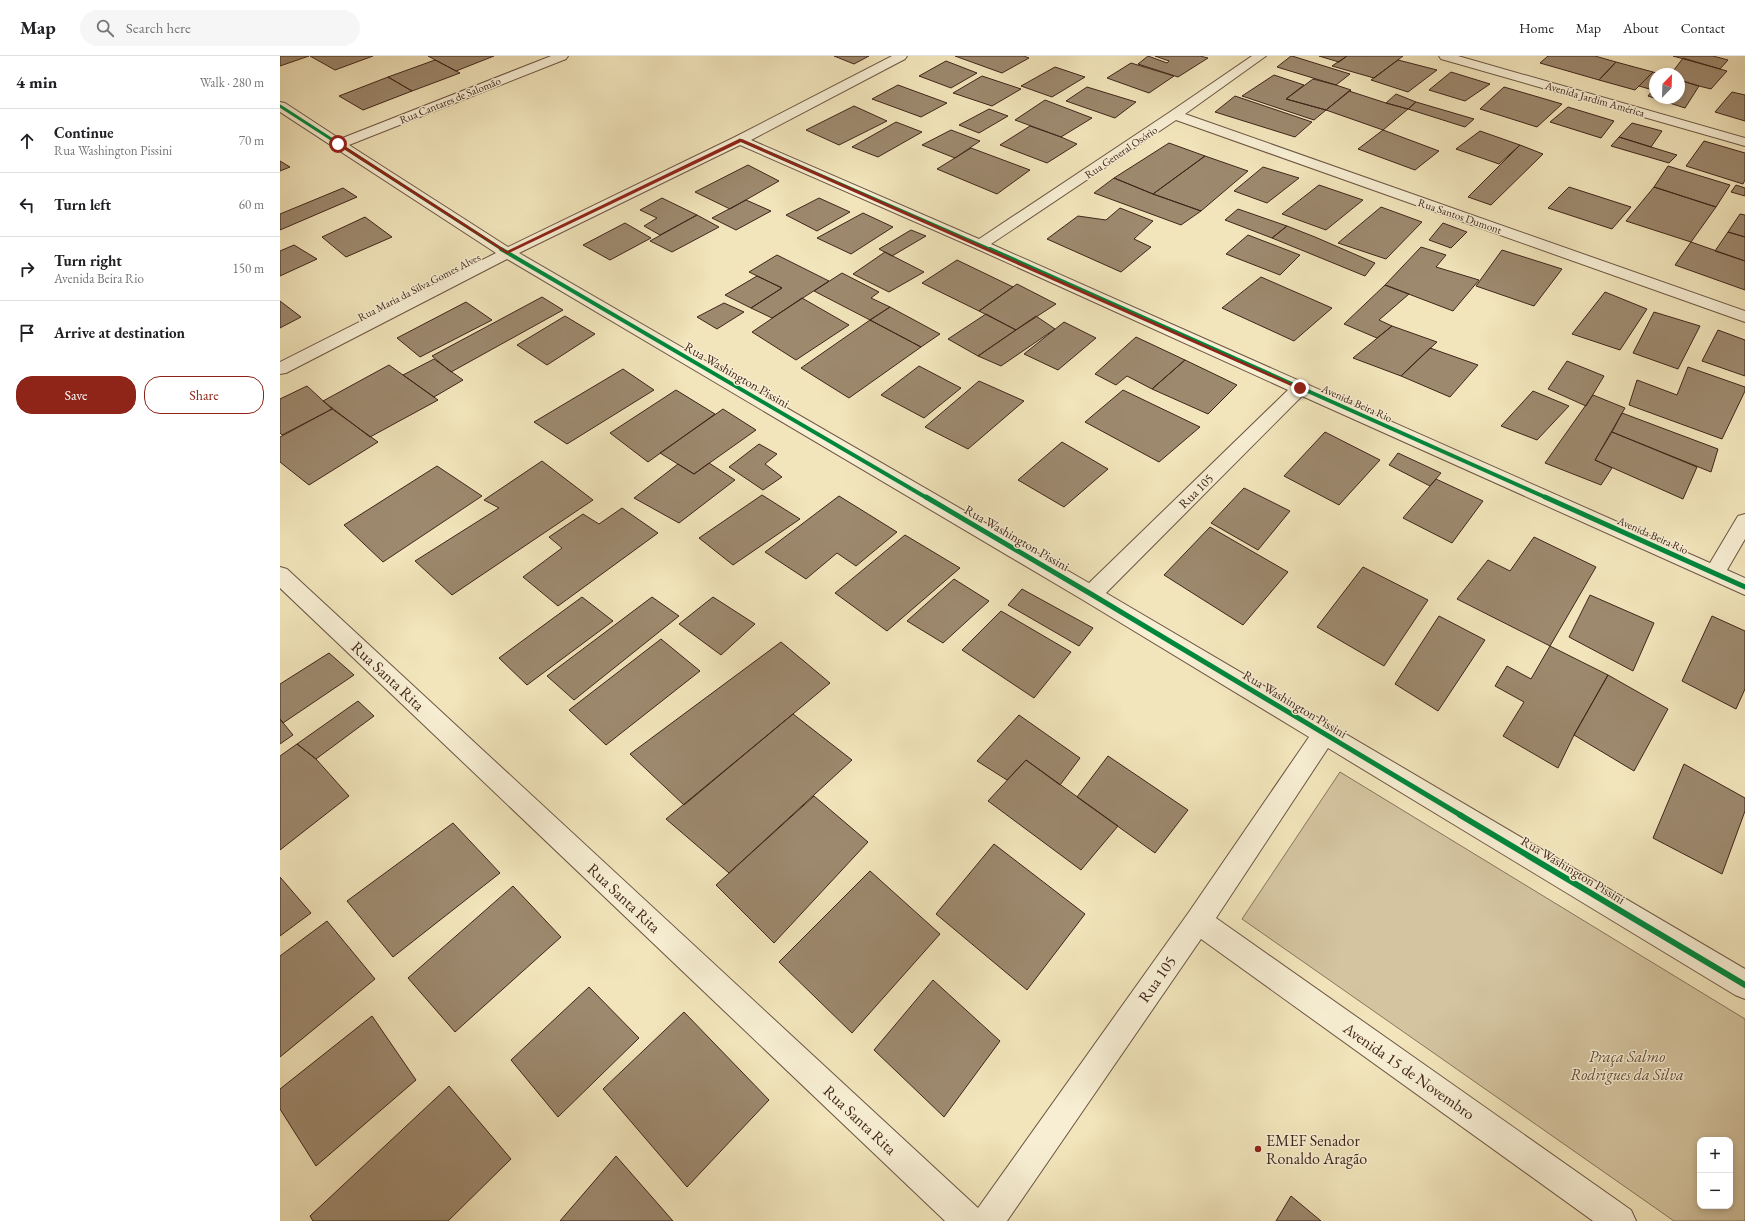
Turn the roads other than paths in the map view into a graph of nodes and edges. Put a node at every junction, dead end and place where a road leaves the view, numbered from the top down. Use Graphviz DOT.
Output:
graph roads {
  1 [pos="562,56"];
  2 [pos="901,56"];
  3 [pos="1260,56"];
  4 [pos="1445,56"];
  5 [pos="280,106"];
  6 [pos="1175,115"];
  7 [pos="740,140"];
  8 [pos="1745,142"];
  9 [pos="338,144"];
  10 [pos="980,245"];
  11 [pos="507,253"];
  12 [pos="1745,316"];
  13 [pos="280,369"];
  14 [pos="1300,388"];
  15 [pos="1745,520"];
  16 [pos="280,574"];
  17 [pos="1715,574"];
  18 [pos="1745,587"];
  19 [pos="1091,594"];
  20 [pos="1324,735"];
  21 [pos="1198,920"];
  22 [pos="1745,985"];
  23 [pos="968,1221"];
  24 [pos="988,1221"];
  25 [pos="1620,1221"];
  1 -- 9 [label="street, Rua Cantares de Salomão"];
  2 -- 7 [label="street, Rua Maria da Silva Gomes Alves"];
  3 -- 6 [label="street, Rua General Osório"];
  4 -- 8 [label="street, Avenida Jardim América"];
  5 -- 9 [label="street, Rua Washington Pissini"];
  6 -- 10 [label="street, Rua General Osório"];
  6 -- 12 [label="street, Rua Santos Dumont"];
  7 -- 10 [label="street, Avenida Beira Rio"];
  7 -- 11 [label="street, Rua Maria da Silva Gomes Alves"];
  9 -- 11 [label="street, Rua Washington Pissini"];
  10 -- 14 [label="street, Avenida Beira Rio"];
  11 -- 13 [label="street, Rua Maria da Silva Gomes Alves"];
  11 -- 19 [label="street, Rua Washington Pissini"];
  14 -- 17 [label="street, Avenida Beira Rio"];
  14 -- 19 [label="street, Rua 105"];
  15 -- 17 [label="street"];
  16 -- 23 [label="street, Rua Santa Rita"];
  17 -- 18 [label="street, Avenida Beira Rio"];
  19 -- 20 [label="street, Rua Washington Pissini"];
  20 -- 21 [label="street, Rua 105"];
  20 -- 22 [label="street, Rua Washington Pissini"];
  21 -- 24 [label="street, Rua 105"];
  21 -- 25 [label="street, Avenida 15 de Novembro"];
}
